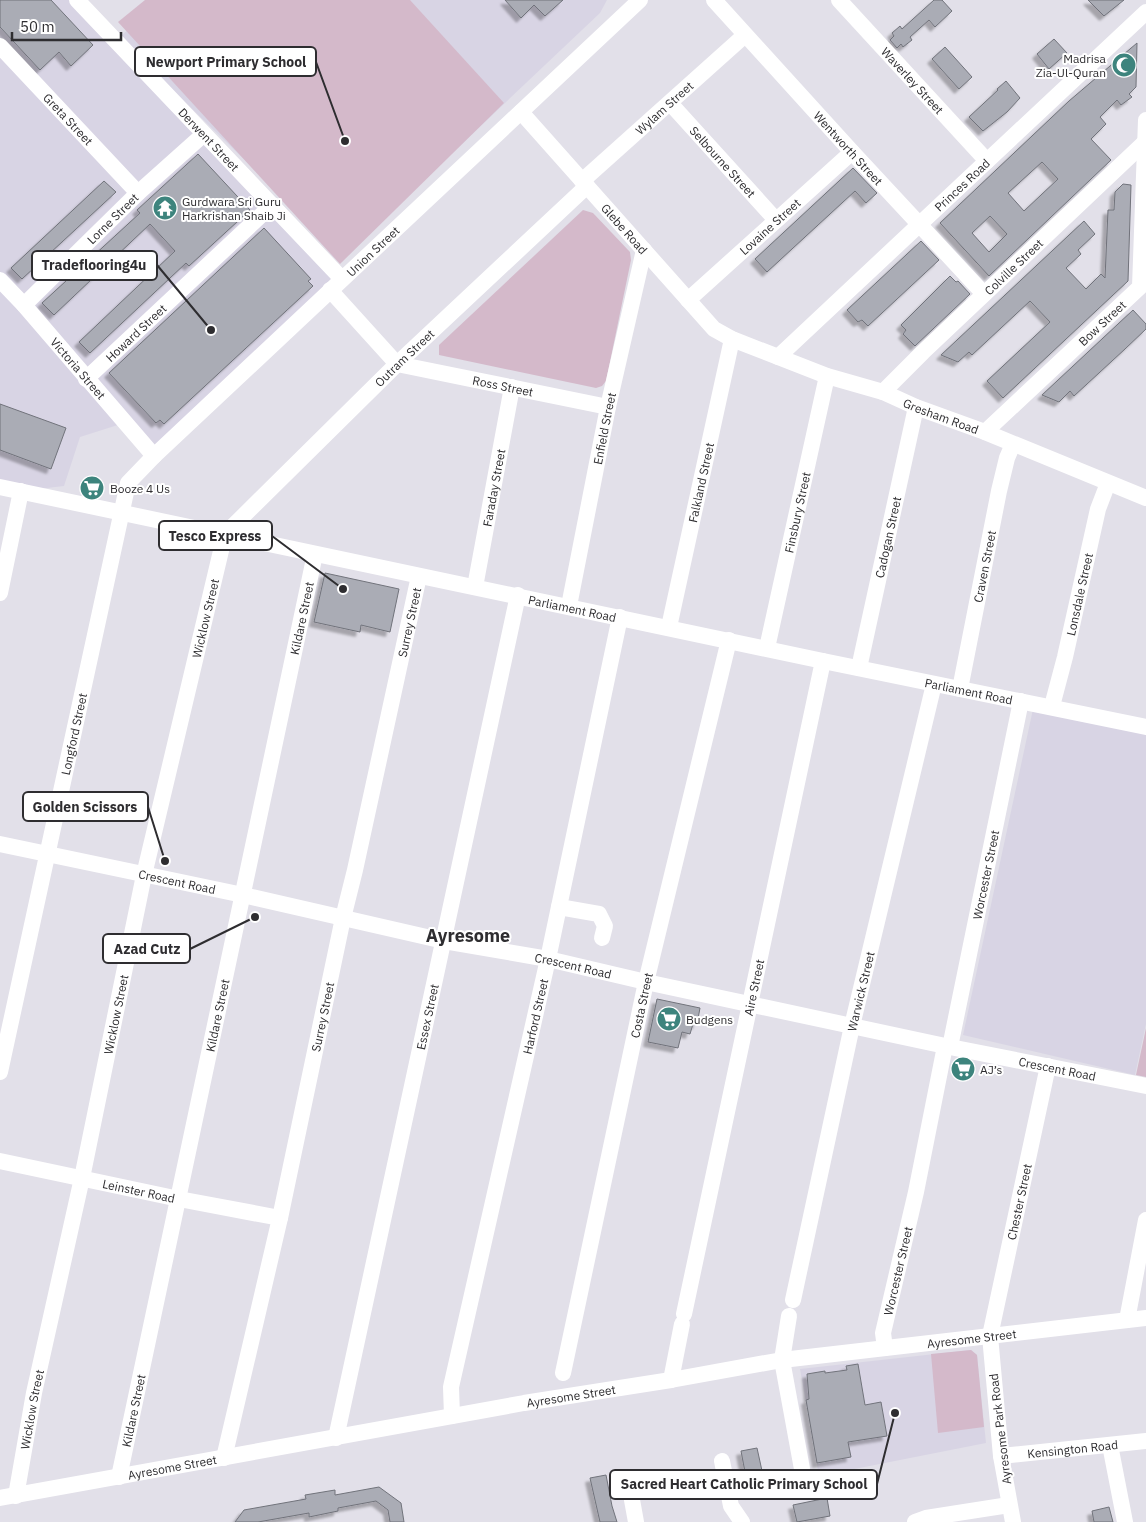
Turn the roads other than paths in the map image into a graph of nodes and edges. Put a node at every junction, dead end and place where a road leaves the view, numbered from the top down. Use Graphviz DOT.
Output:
graph roads {
  1 [pos="78,0"];
  2 [pos="640,0"];
  3 [pos="714,0"];
  4 [pos="840,0"];
  5 [pos="1146,12"];
  6 [pos="745,35"];
  7 [pos="0,46"];
  8 [pos="670,103"];
  9 [pos="521,112"];
  10 [pos="1146,120"];
  11 [pos="204,134"];
  12 [pos="1145,142"];
  13 [pos="852,152"];
  14 [pos="987,160"];
  15 [pos="585,184"];
  16 [pos="138,193"];
  17 [pos="272,204"];
  18 [pos="776,220"];
  19 [pos="919,223"];
  20 [pos="1144,243"];
  21 [pos="644,250"];
  22 [pos="342,279"];
  23 [pos="0,280"];
  24 [pos="330,290"];
  25 [pos="984,294"];
  26 [pos="688,300"];
  27 [pos="24,305"];
  28 [pos="732,339"];
  29 [pos="778,357"];
  30 [pos="397,364"];
  31 [pos="827,376"];
  32 [pos="86,379"];
  33 [pos="512,387"];
  34 [pos="883,392"];
  35 [pos="608,407"];
  36 [pos="916,407"];
  37 [pos="985,432"];
  38 [pos="1013,444"];
  39 [pos="154,456"];
  40 [pos="1108,483"];
  41 [pos="0,487"];
  42 [pos="21,491"];
  43 [pos="1146,498"];
  44 [pos="121,512"];
  45 [pos="225,534"];
  46 [pos="315,554"];
  47 [pos="419,576"];
  48 [pos="475,587"];
  49 [pos="0,593"];
  50 [pos="518,595"];
  51 [pos="568,606"];
  52 [pos="620,617"];
  53 [pos="669,627"];
  54 [pos="728,640"];
  55 [pos="767,648"];
  56 [pos="823,661"];
  57 [pos="859,668"];
  58 [pos="934,684"];
  59 [pos="960,689"];
  60 [pos="1021,701"];
  61 [pos="1052,706"];
  62 [pos="1146,727"];
  63 [pos="0,844"];
  64 [pos="48,855"];
  65 [pos="144,875"];
  66 [pos="243,895"];
  67 [pos="559,907"];
  68 [pos="343,918"];
  69 [pos="602,938"];
  70 [pos="444,941"];
  71 [pos="548,959"];
  72 [pos="646,982"];
  73 [pos="750,1004"];
  74 [pos="852,1026"];
  75 [pos="947,1047"];
  76 [pos="1048,1066"];
  77 [pos="0,1072"];
  78 [pos="1146,1086"];
  79 [pos="0,1161"];
  80 [pos="82,1178"];
  81 [pos="179,1199"];
  82 [pos="280,1218"];
  83 [pos="1146,1220"];
  84 [pos="793,1300"];
  85 [pos="790,1316"];
  86 [pos="1146,1318"];
  87 [pos="1127,1320"];
  88 [pos="990,1336"];
  89 [pos="885,1348"];
  90 [pos="782,1360"];
  91 [pos="563,1373"];
  92 [pos="671,1380"];
  93 [pos="452,1416"];
  94 [pos="336,1438"];
  95 [pos="1146,1441"];
  96 [pos="1110,1445"];
  97 [pos="1001,1456"];
  98 [pos="224,1458"];
  99 [pos="722,1461"];
  100 [pos="802,1469"];
  101 [pos="119,1477"];
  102 [pos="628,1478"];
  103 [pos="16,1496"];
  104 [pos="0,1498"];
  105 [pos="1009,1506"];
  106 [pos="636,1522"];
  107 [pos="742,1522"];
  108 [pos="915,1522"];
  109 [pos="1013,1522"];
  110 [pos="1125,1522"];
  1 -- 11 [label="street, Derwent Street"];
  2 -- 9 [label="street, Union Street"];
  3 -- 6 [label="street, Wentworth Street"];
  4 -- 14 [label="street, Waverley Street"];
  5 -- 14 [label="street, Princes Road"];
  6 -- 8 [label="street, Wylam Street"];
  6 -- 13 [label="street, Wentworth Street"];
  7 -- 16 [label="street, Greta Street"];
  8 -- 15 [label="street, Wylam Street"];
  8 -- 18 [label="street, Selbourne Street"];
  9 -- 15 [label="street, Glebe Road"];
  9 -- 22 [label="street, Union Street"];
  10 -- 12 [label="street, Bow Street"];
  11 -- 16 [label="street, Lorne Street"];
  11 -- 17 [label="street, Derwent Street"];
  12 -- 20 [label="street, Bow Street"];
  12 -- 25 [label="street, Colville Street"];
  13 -- 18 [label="street, Lovaine Street"];
  13 -- 19 [label="street, Wentworth Street"];
  14 -- 19 [label="street, Princes Road"];
  15 -- 21 [label="street, Glebe Road"];
  15 -- 30 [label="street, Outram Street"];
  16 -- 27 [label="street, Lorne Street"];
  17 -- 22 [label="street, Derwent Street"];
  17 -- 32 [label="street, Howard Street"];
  18 -- 26 [label="street, Lovaine Street"];
  19 -- 25 [label="street, Wentworth Street"];
  19 -- 29 [label="street, Princes Road"];
  20 -- 37 [label="street, Bow Street"];
  21 -- 26 [label="street, Glebe Road"];
  21 -- 35 [label="street, Enfield Street"];
  22 -- 24 [label="street, Union Street"];
  23 -- 27 [label="street, Victoria Street"];
  24 -- 30 [label="street"];
  24 -- 39 [label="street, Union Street"];
  25 -- 34 [label="street, Colville Street"];
  26 -- 28 [label="street, Glebe Road"];
  27 -- 32 [label="street, Victoria Street"];
  28 -- 29 [label="street, Gresham Road"];
  28 -- 53 [label="street, Falkland Street"];
  29 -- 31 [label="street, Gresham Road"];
  30 -- 33 [label="street, Ross Street"];
  30 -- 45 [label="street, Outram Street"];
  31 -- 34 [label="street, Gresham Road"];
  31 -- 55 [label="street, Finsbury Street"];
  32 -- 39 [label="street, Victoria Street"];
  33 -- 35 [label="street, Ross Street"];
  33 -- 48 [label="street, Faraday Street"];
  34 -- 36 [label="street, Gresham Road"];
  35 -- 51 [label="street, Enfield Street"];
  36 -- 37 [label="street, Gresham Road"];
  36 -- 57 [label="street, Cadogan Street"];
  37 -- 38 [label="street, Gresham Road"];
  38 -- 40 [label="street, Gresham Road"];
  38 -- 59 [label="street, Craven Street"];
  39 -- 44 [label="street, Union Street"];
  40 -- 43 [label="street, Gresham Road"];
  40 -- 61 [label="street, Lonsdale Street"];
  41 -- 42 [label="street, Parliament Road"];
  42 -- 44 [label="street, Parliament Road"];
  42 -- 49 [label="street"];
  44 -- 45 [label="street, Parliament Road"];
  44 -- 64 [label="street, Longford Street"];
  45 -- 46 [label="street, Parliament Road"];
  45 -- 65 [label="street, Wicklow Street"];
  46 -- 47 [label="street, Parliament Road"];
  46 -- 66 [label="street, Kildare Street"];
  47 -- 48 [label="street, Parliament Road"];
  47 -- 68 [label="street, Surrey Street"];
  48 -- 50 [label="street, Parliament Road"];
  50 -- 51 [label="street, Parliament Road"];
  50 -- 70 [label="street, Essex Street"];
  51 -- 52 [label="street, Parliament Road"];
  52 -- 53 [label="street, Parliament Road"];
  52 -- 67 [label="street, Harford Street"];
  53 -- 54 [label="street, Parliament Road"];
  54 -- 55 [label="street, Parliament Road"];
  54 -- 72 [label="street, Costa Street"];
  55 -- 56 [label="street, Parliament Road"];
  56 -- 57 [label="street, Parliament Road"];
  56 -- 73 [label="street, Aire Street"];
  57 -- 58 [label="street, Parliament Road"];
  58 -- 59 [label="street, Parliament Road"];
  58 -- 74 [label="street, Warwick Street"];
  59 -- 60 [label="street, Parliament Road"];
  60 -- 61 [label="street, Parliament Road"];
  60 -- 75 [label="street, Worcester Street"];
  61 -- 62 [label="street, Parliament Road"];
  63 -- 64 [label="street, Crescent Road"];
  64 -- 65 [label="street, Crescent Road"];
  64 -- 77 [label="street, Longford Street"];
  65 -- 66 [label="street, Crescent Road"];
  65 -- 80 [label="street, Wicklow Street"];
  66 -- 68 [label="street, Crescent Road"];
  66 -- 81 [label="street, Kildare Street"];
  67 -- 69 [label="street"];
  67 -- 71 [label="street, Harford Street"];
  68 -- 70 [label="street, Crescent Road"];
  68 -- 82 [label="street, Surrey Street"];
  70 -- 71 [label="street, Crescent Road"];
  70 -- 94 [label="street, Essex Street"];
  71 -- 72 [label="street, Crescent Road"];
  71 -- 93 [label="street, Harford Street"];
  72 -- 73 [label="street, Crescent Road"];
  72 -- 91 [label="street, Costa Street"];
  73 -- 74 [label="street, Crescent Road"];
  73 -- 92 [label="street, Aire Street"];
  74 -- 75 [label="street, Crescent Road"];
  74 -- 84 [label="street, Warwick Street"];
  75 -- 76 [label="street, Crescent Road"];
  75 -- 89 [label="street, Worcester Street"];
  76 -- 78 [label="street, Crescent Road"];
  76 -- 88 [label="street, Chester Street"];
  79 -- 80 [label="street, Leinster Road"];
  80 -- 81 [label="street, Leinster Road"];
  80 -- 103 [label="street, Wicklow Street"];
  81 -- 82 [label="street, Leinster Road"];
  81 -- 101 [label="street, Kildare Street"];
  82 -- 98 [label="street, Surrey Street"];
  83 -- 87 [label="street"];
  85 -- 90 [label="street"];
  86 -- 87 [label="street, Ayresome Street"];
  87 -- 88 [label="street, Ayresome Street"];
  88 -- 89 [label="street, Ayresome Street"];
  88 -- 97 [label="street, Ayresome Park Road"];
  89 -- 90 [label="street, Ayresome Street"];
  90 -- 92 [label="street, Ayresome Street"];
  90 -- 100 [label="street"];
  92 -- 93 [label="street, Ayresome Street"];
  93 -- 94 [label="street, Ayresome Street"];
  94 -- 98 [label="street, Ayresome Street"];
  95 -- 96 [label="street, Kensington Road"];
  96 -- 97 [label="street, Kensington Road"];
  96 -- 110 [label="street"];
  97 -- 105 [label="street, Ayresome Park Road"];
  98 -- 101 [label="street, Ayresome Street"];
  99 -- 107 [label="street"];
  101 -- 103 [label="street, Ayresome Street"];
  102 -- 106 [label="street"];
  103 -- 104 [label="street, Ayresome Street"];
  105 -- 108 [label="street"];
  105 -- 109 [label="street, Ayresome Park Road"];
}
